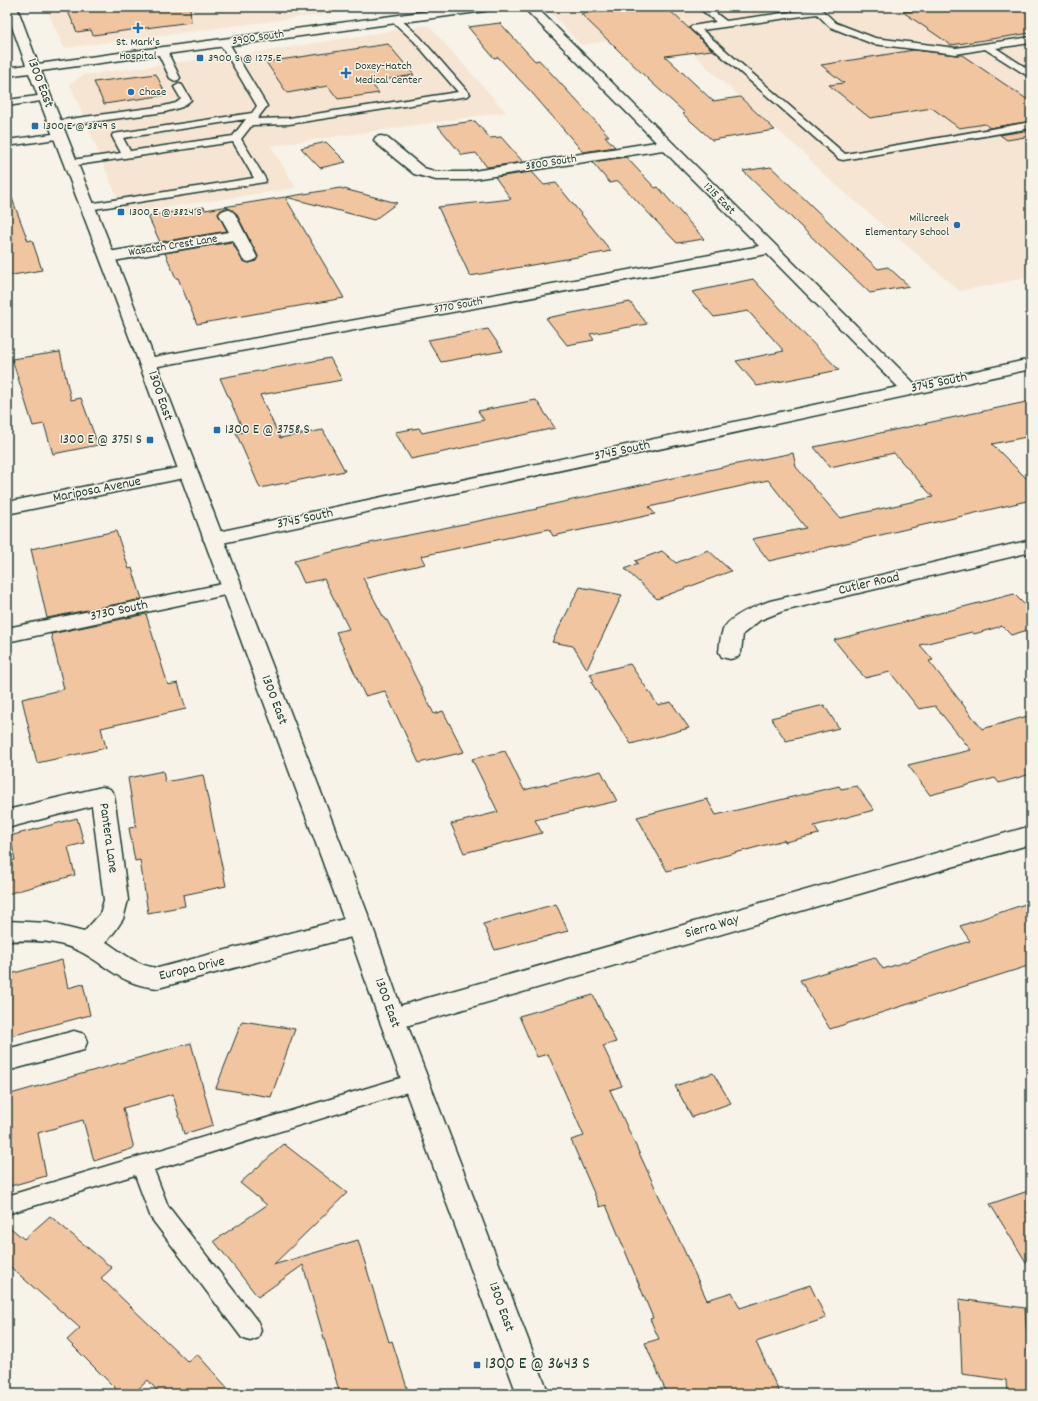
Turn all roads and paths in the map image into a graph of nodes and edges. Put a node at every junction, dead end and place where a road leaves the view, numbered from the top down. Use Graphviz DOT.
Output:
graph roads {
  1 [pos="11,7"];
  2 [pos="485,7"];
  3 [pos="529,7"];
  4 [pos="702,7"];
  5 [pos="455,9"];
  6 [pos="817,9"];
  7 [pos="395,19"];
  8 [pos="723,23"];
  9 [pos="1031,41"];
  10 [pos="224,42"];
  11 [pos="988,47"];
  12 [pos="162,51"];
  13 [pos="34,68"];
  14 [pos="7,72"];
  15 [pos="1031,75"];
  16 [pos="45,98"];
  17 [pos="7,103"];
  18 [pos="252,119"];
  19 [pos="1031,125"];
  20 [pos="58,130"];
  21 [pos="236,139"];
  22 [pos="381,140"];
  23 [pos="7,143"];
  24 [pos="666,145"];
  25 [pos="127,155"];
  26 [pos="71,163"];
  27 [pos="88,207"];
  28 [pos="227,214"];
  29 [pos="238,235"];
  30 [pos="769,249"];
  31 [pos="108,257"];
  32 [pos="249,257"];
  33 [pos="148,363"];
  34 [pos="1031,364"];
  35 [pos="910,389"];
  36 [pos="187,472"];
  37 [pos="7,508"];
  38 [pos="213,539"];
  39 [pos="1031,546"];
  40 [pos="232,588"];
  41 [pos="7,635"];
  42 [pos="730,652"];
  43 [pos="7,819"];
  44 [pos="1031,835"];
  45 [pos="359,925"];
  46 [pos="7,931"];
  47 [pos="88,944"];
  48 [pos="392,1018"];
  49 [pos="74,1042"];
  50 [pos="7,1060"];
  51 [pos="417,1081"];
  52 [pos="142,1165"];
  53 [pos="7,1205"];
  54 [pos="250,1330"];
  55 [pos="533,1394"];
  1 -- 13 [label="street, 1300 East"];
  2 -- 5 [label="street, 3900 South"];
  3 -- 24 [label="street, 1215 East"];
  4 -- 8 [label="lane"];
  5 -- 7 [label="street, 3900 South"];
  6 -- 8 [label="lane"];
  6 -- 11 [label="lane"];
  7 -- 10 [label="street, 3900 South"];
  7 -- 18 [label="lane"];
  8 -- 19 [label="lane"];
  9 -- 11 [label="lane"];
  10 -- 12 [label="street, 3900 South"];
  10 -- 18 [label="lane"];
  11 -- 15 [label="lane"];
  12 -- 13 [label="street, 3900 South"];
  12 -- 20 [label="lane"];
  13 -- 14 [label="street, 3900 South"];
  13 -- 16 [label="street, 1300 East"];
  16 -- 17 [label="lane"];
  16 -- 20 [label="street, 1300 East"];
  18 -- 21 [label="lane"];
  18 -- 25 [label="lane"];
  20 -- 23 [label="lane"];
  20 -- 26 [label="street, 1300 East"];
  21 -- 25 [label="lane"];
  21 -- 27 [label="lane"];
  22 -- 24 [label="street, 3800 South"];
  24 -- 30 [label="street, 1215 East"];
  25 -- 26 [label="lane"];
  26 -- 27 [label="street, 1300 East"];
  27 -- 31 [label="street, 1300 East"];
  28 -- 29 [label="street, Wasatch Crest Lane"];
  29 -- 31 [label="street, Wasatch Crest Lane"];
  29 -- 32 [label="street, Wasatch Crest Lane"];
  30 -- 33 [label="street, 3770 South"];
  30 -- 35 [label="street, 1215 East"];
  31 -- 33 [label="street, 1300 East"];
  33 -- 36 [label="street, 1300 East"];
  34 -- 35 [label="street, 3745 South"];
  35 -- 38 [label="street, 3745 South"];
  36 -- 37 [label="street, Mariposa Avenue"];
  36 -- 38 [label="street, 1300 East"];
  38 -- 40 [label="street, 1300 East"];
  39 -- 42 [label="street, Cutler Road"];
  40 -- 41 [label="street, 3730 South"];
  40 -- 45 [label="street, 1300 East"];
  43 -- 47 [label="street, Pantera Lane"];
  44 -- 48 [label="street, Sierra Way"];
  45 -- 47 [label="street, Europa Drive"];
  45 -- 48 [label="street, 1300 East"];
  46 -- 47 [label="street, Europa Drive"];
  48 -- 51 [label="street, 1300 East"];
  49 -- 50 [label="street"];
  51 -- 52 [label="lane"];
  51 -- 55 [label="street, 1300 East"];
  52 -- 53 [label="lane"];
  52 -- 54 [label="lane"];
}
